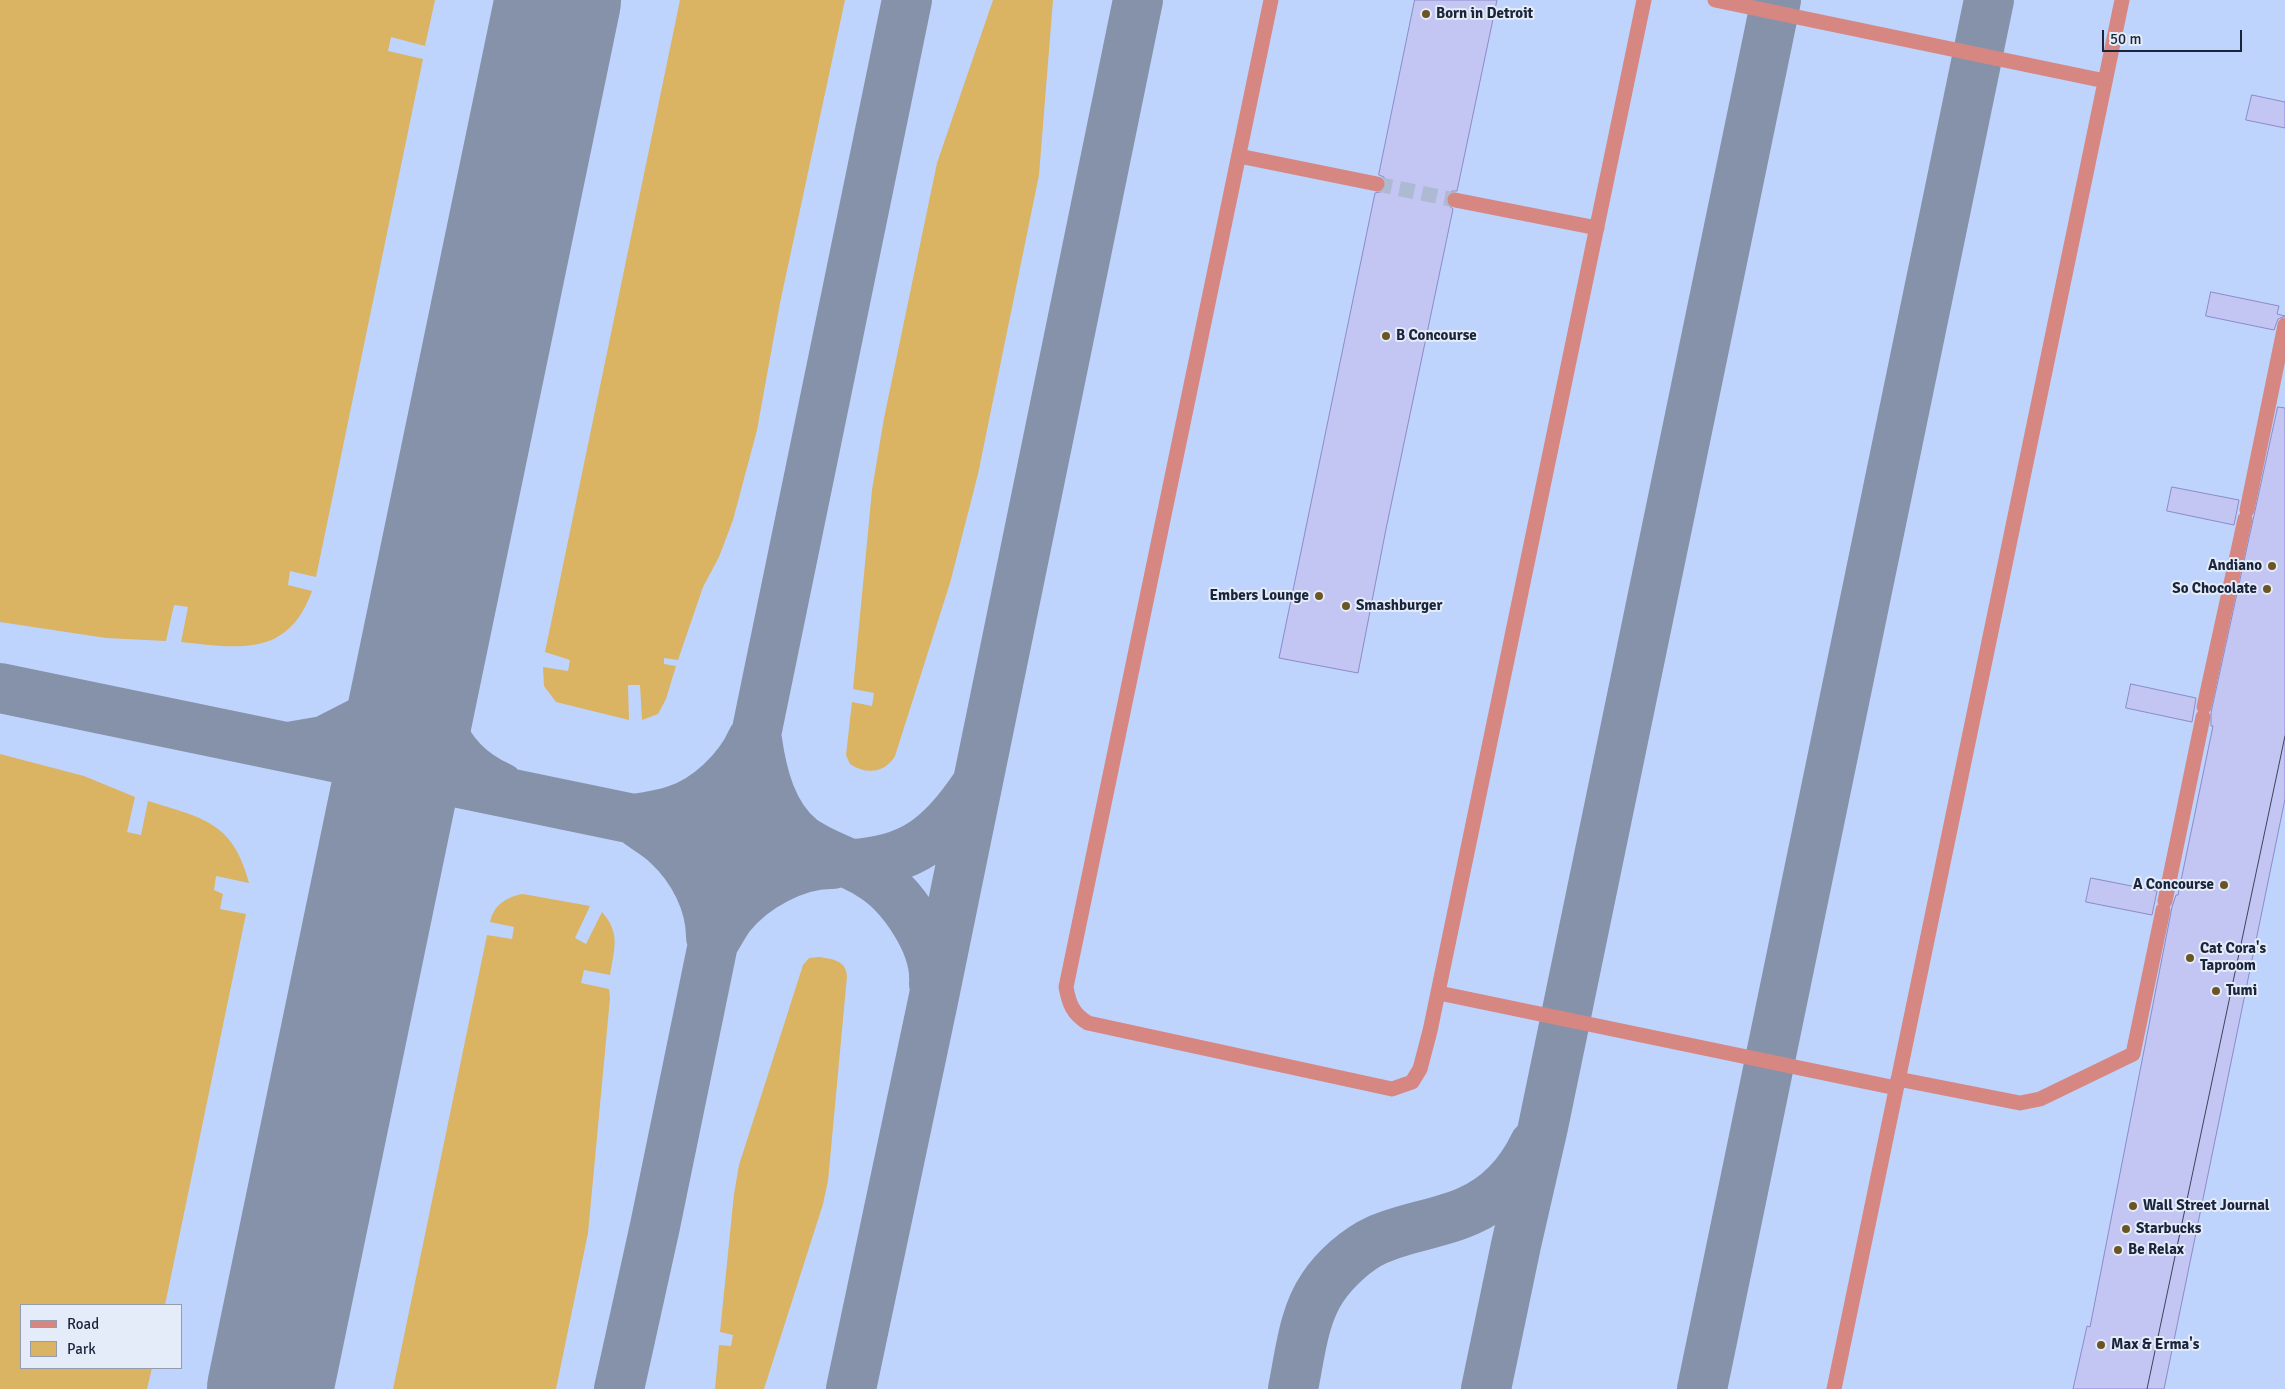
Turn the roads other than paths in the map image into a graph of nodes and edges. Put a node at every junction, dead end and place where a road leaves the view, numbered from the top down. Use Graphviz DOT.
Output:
graph roads {
  1 [pos="1271,0"];
  2 [pos="1644,0"];
  3 [pos="1715,0"];
  4 [pos="2122,0"];
  5 [pos="2105,81"];
  6 [pos="1239,156"];
  7 [pos="1377,184"];
  8 [pos="1455,200"];
  9 [pos="1597,228"];
  10 [pos="2285,325"];
  11 [pos="1439,993"];
  12 [pos="1897,1083"];
  13 [pos="1834,1389"];
  1 -- 6 [label="lane"];
  2 -- 9 [label="lane"];
  3 -- 5 [label="lane"];
  4 -- 5 [label="lane"];
  5 -- 12 [label="lane"];
  6 -- 7 [label="lane"];
  6 -- 11 [label="lane"];
  8 -- 9 [label="lane"];
  9 -- 11 [label="lane"];
  10 -- 12 [label="lane"];
  11 -- 12 [label="lane"];
  12 -- 13 [label="lane"];
}
